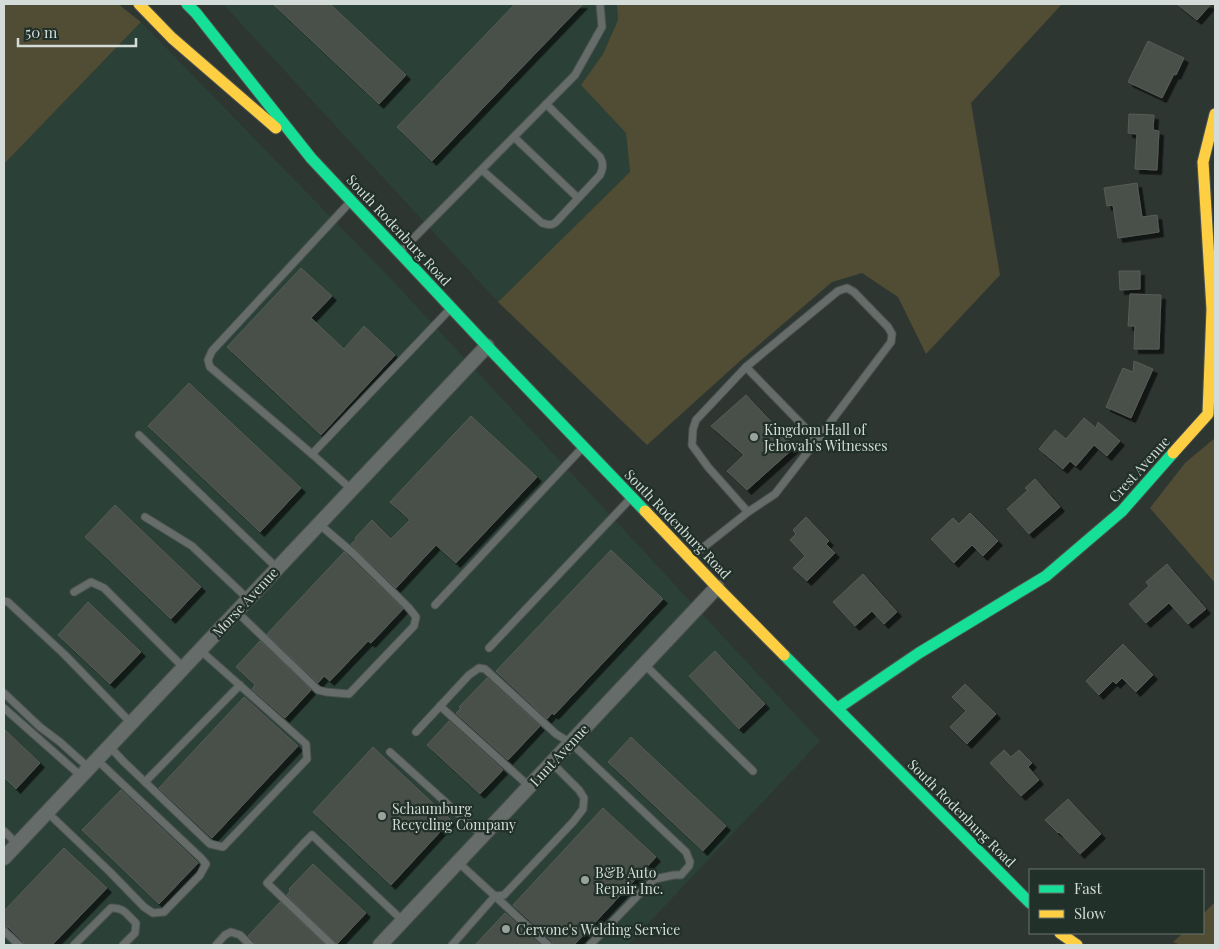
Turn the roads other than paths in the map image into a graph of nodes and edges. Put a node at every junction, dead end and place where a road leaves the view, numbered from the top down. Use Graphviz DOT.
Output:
graph roads {
  1 [pos="139,4"];
  2 [pos="187,4"];
  3 [pos="600,4"];
  4 [pos="546,104"];
  5 [pos="1215,114"];
  6 [pos="514,137"];
  7 [pos="311,158"];
  8 [pos="482,170"];
  9 [pos="578,198"];
  10 [pos="352,201"];
  11 [pos="400,252"];
  12 [pos="452,308"];
  13 [pos="487,346"];
  14 [pos="746,367"];
  15 [pos="1212,412"];
  16 [pos="139,434"];
  17 [pos="818,440"];
  18 [pos="583,447"];
  19 [pos="312,454"];
  20 [pos="351,490"];
  21 [pos="632,497"];
  22 [pos="748,512"];
  23 [pos="145,517"];
  24 [pos="319,524"];
  25 [pos="690,558"];
  26 [pos="277,568"];
  27 [pos="717,587"];
  28 [pos="74,592"];
  29 [pos="248,599"];
  30 [pos="4,601"];
  31 [pos="435,605"];
  32 [pos="236,612"];
  33 [pos="488,648"];
  34 [pos="200,650"];
  35 [pos="644,664"];
  36 [pos="183,667"];
  37 [pos="240,685"];
  38 [pos="4,693"];
  39 [pos="440,706"];
  40 [pos="4,708"];
  41 [pos="838,708"];
  42 [pos="131,723"];
  43 [pos="416,732"];
  44 [pos="570,743"];
  45 [pos="109,746"];
  46 [pos="390,752"];
  47 [pos="552,763"];
  48 [pos="89,768"];
  49 [pos="753,771"];
  50 [pos="145,782"];
  51 [pos="530,787"];
  52 [pos="47,812"];
  53 [pos="4,831"];
  54 [pos="484,836"];
  55 [pos="17,844"];
  56 [pos="4,858"];
  57 [pos="458,863"];
  58 [pos="495,896"];
  59 [pos="1029,903"];
  60 [pos="403,922"];
  61 [pos="4,931"];
  62 [pos="1061,934"];
  63 [pos="19,945"];
  64 [pos="74,945"];
  65 [pos="123,945"];
  66 [pos="216,945"];
  67 [pos="250,945"];
  68 [pos="332,945"];
  69 [pos="380,945"];
  70 [pos="452,945"];
  71 [pos="548,945"];
  72 [pos="590,945"];
  73 [pos="1077,945"];
  1 -- 7 [label="street, South Rodenburg Road"];
  2 -- 7 [label="street, South Rodenburg Road"];
  3 -- 4 [label="lane"];
  4 -- 6 [label="lane"];
  4 -- 9 [label="lane"];
  5 -- 15 [label="street, Crest Avenue"];
  6 -- 8 [label="lane"];
  6 -- 9 [label="lane"];
  7 -- 10 [label="street, South Rodenburg Road"];
  8 -- 9 [label="lane"];
  8 -- 11 [label="lane"];
  10 -- 11 [label="street, South Rodenburg Road"];
  10 -- 19 [label="lane"];
  11 -- 12 [label="street, South Rodenburg Road"];
  12 -- 13 [label="street, South Rodenburg Road"];
  12 -- 19 [label="lane"];
  13 -- 18 [label="street, South Rodenburg Road"];
  13 -- 20 [label="street, Morse Avenue"];
  14 -- 17 [label="lane"];
  14 -- 17 [label="lane"];
  14 -- 22 [label="lane"];
  15 -- 41 [label="street, Crest Avenue"];
  16 -- 26 [label="lane"];
  17 -- 22 [label="lane"];
  18 -- 21 [label="street, South Rodenburg Road"];
  18 -- 31 [label="lane"];
  19 -- 20 [label="lane"];
  20 -- 24 [label="street, Morse Avenue"];
  21 -- 25 [label="street, South Rodenburg Road"];
  21 -- 33 [label="lane"];
  22 -- 25 [label="lane"];
  23 -- 29 [label="lane"];
  24 -- 26 [label="street, Morse Avenue"];
  24 -- 32 [label="lane"];
  25 -- 27 [label="street, South Rodenburg Road"];
  26 -- 29 [label="street, Morse Avenue"];
  27 -- 35 [label="street, Lunt Avenue"];
  27 -- 41 [label="street, South Rodenburg Road"];
  28 -- 36 [label="lane"];
  29 -- 32 [label="street, Morse Avenue"];
  30 -- 42 [label="lane"];
  32 -- 34 [label="street, Morse Avenue"];
  34 -- 36 [label="street, Morse Avenue"];
  34 -- 37 [label="lane"];
  35 -- 44 [label="street, Lunt Avenue"];
  35 -- 49 [label="lane"];
  36 -- 42 [label="street, Morse Avenue"];
  37 -- 50 [label="lane"];
  37 -- 50 [label="lane"];
  38 -- 48 [label="lane"];
  39 -- 43 [label="lane"];
  39 -- 44 [label="lane"];
  39 -- 51 [label="lane"];
  40 -- 48 [label="lane"];
  41 -- 59 [label="street, South Rodenburg Road"];
  42 -- 45 [label="street, Morse Avenue"];
  44 -- 47 [label="street, Lunt Avenue"];
  44 -- 72 [label="lane"];
  45 -- 48 [label="street, Morse Avenue"];
  45 -- 50 [label="lane"];
  46 -- 54 [label="lane"];
  47 -- 51 [label="street, Lunt Avenue"];
  47 -- 58 [label="lane"];
  48 -- 52 [label="street, Morse Avenue"];
  48 -- 52 [label="lane"];
  51 -- 54 [label="street, Lunt Avenue"];
  52 -- 55 [label="street, Morse Avenue"];
  53 -- 55 [label="lane"];
  54 -- 57 [label="street, Lunt Avenue"];
  55 -- 56 [label="street, Morse Avenue"];
  57 -- 58 [label="lane"];
  57 -- 60 [label="street, Lunt Avenue"];
  58 -- 70 [label="lane"];
  58 -- 71 [label="lane"];
  60 -- 68 [label="lane"];
  60 -- 69 [label="street, Lunt Avenue"];
  61 -- 63 [label="lane"];
  62 -- 73 [label="street"];
  64 -- 65 [label="lane"];
  66 -- 67 [label="lane"];
}
